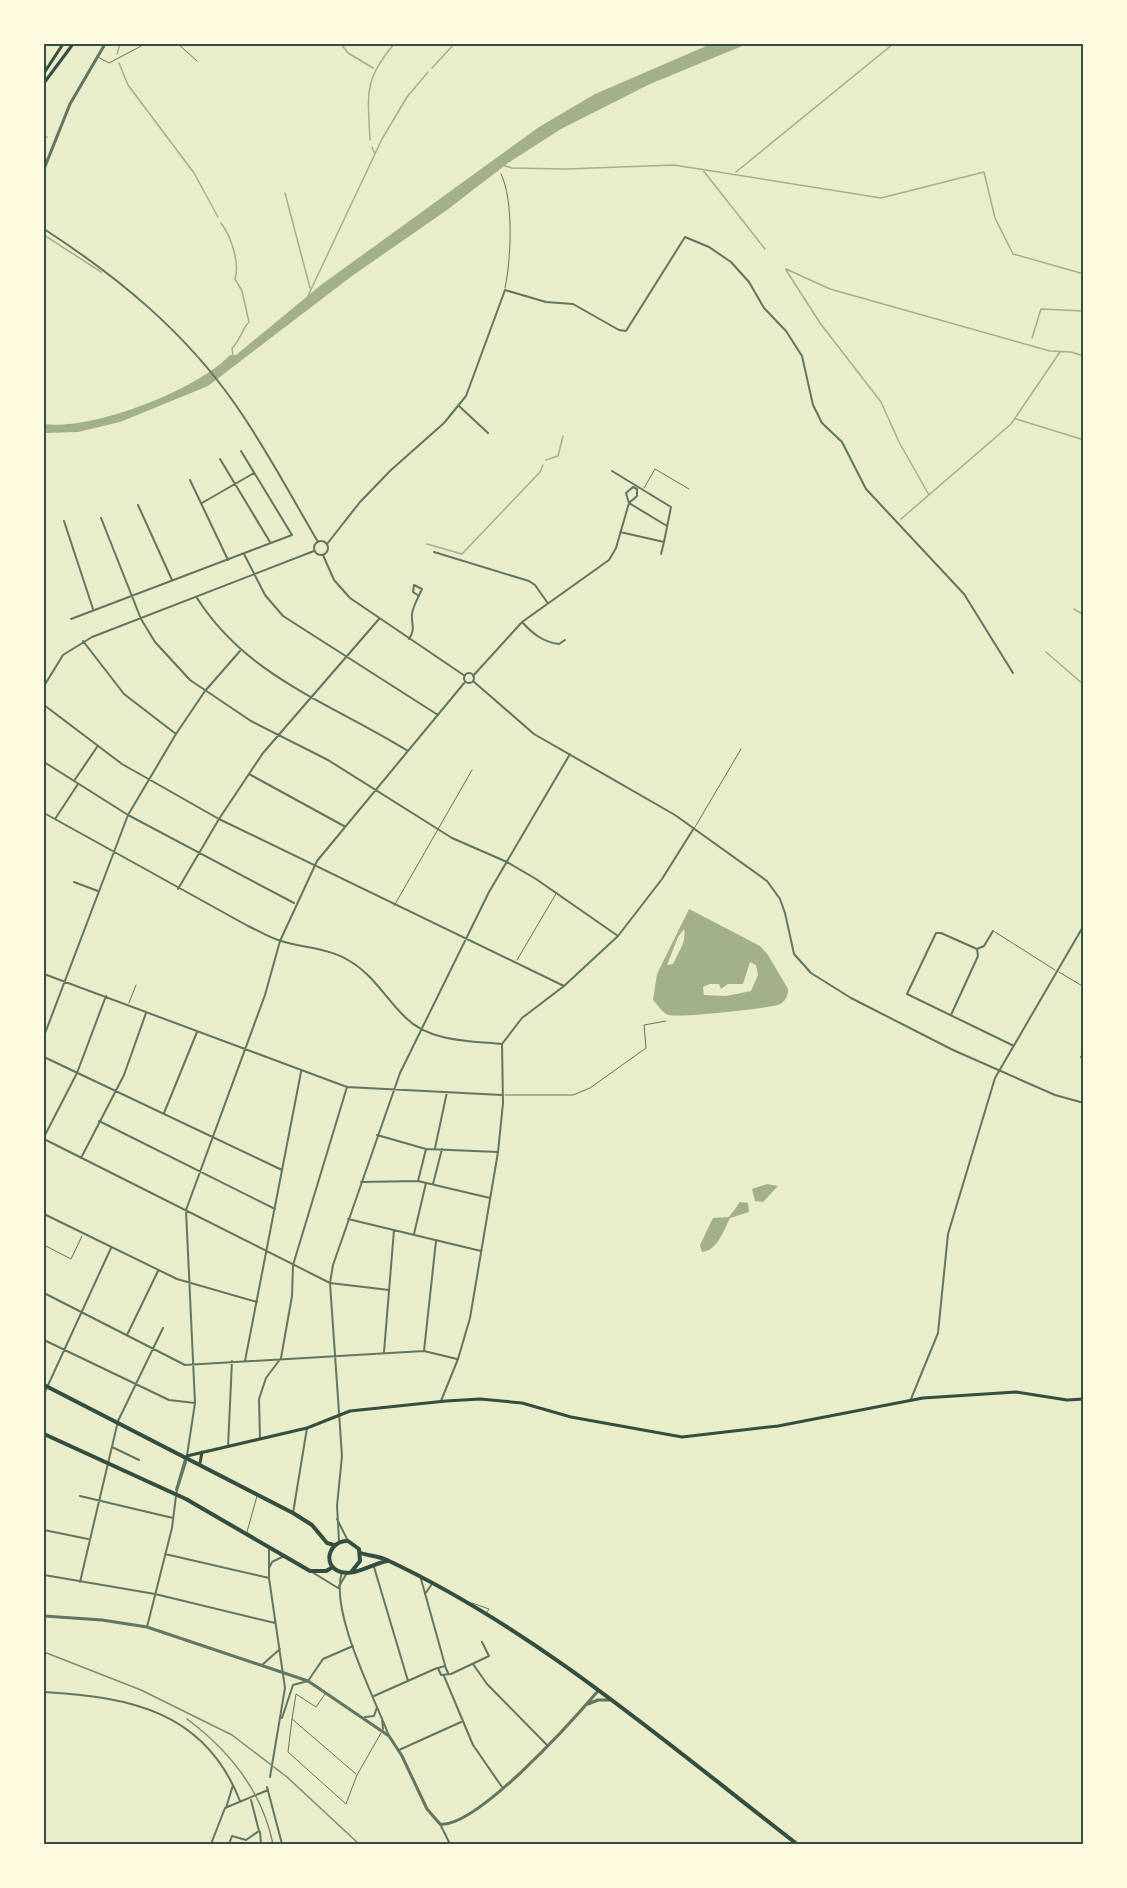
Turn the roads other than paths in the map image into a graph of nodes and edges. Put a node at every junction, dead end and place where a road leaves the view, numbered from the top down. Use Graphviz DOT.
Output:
graph roads {
  1 [pos="63,44"];
  2 [pos="73,44"];
  3 [pos="105,44"];
  4 [pos="145,44"];
  5 [pos="163,44"];
  6 [pos="178,44"];
  7 [pos="97,56"];
  8 [pos="197,61"];
  9 [pos="44,73"];
  10 [pos="44,83"];
  11 [pos="44,169"];
  12 [pos="501,174"];
  13 [pos="44,229"];
  14 [pos="505,290"];
  15 [pos="459,406"];
  16 [pos="488,433"];
  17 [pos="241,451"];
  18 [pos="220,459"];
  19 [pos="612,471"];
  20 [pos="254,473"];
  21 [pos="190,480"];
  22 [pos="235,484"];
  23 [pos="638,488"];
  24 [pos="689,489"];
  25 [pos="643,490"];
  26 [pos="629,503"];
  27 [pos="201,504"];
  28 [pos="138,505"];
  29 [pos="101,518"];
  30 [pos="64,521"];
  31 [pos="667,526"];
  32 [pos="619,532"];
  33 [pos="270,542"];
  34 [pos="318,542"];
  35 [pos="664,542"];
  36 [pos="327,544"];
  37 [pos="315,551"];
  38 [pos="434,552"];
  39 [pos="244,554"];
  40 [pos="661,554"];
  41 [pos="323,555"];
  42 [pos="228,560"];
  43 [pos="254,575"];
  44 [pos="172,580"];
  45 [pos="132,595"];
  46 [pos="419,596"];
  47 [pos="196,597"];
  48 [pos="547,602"];
  49 [pos="93,610"];
  50 [pos="71,619"];
  51 [pos="141,619"];
  52 [pos="379,619"];
  53 [pos="522,622"];
  54 [pos="409,639"];
  55 [pos="565,640"];
  56 [pos="83,641"];
  57 [pos="240,651"];
  58 [pos="346,659"];
  59 [pos="1013,673"];
  60 [pos="473,675"];
  61 [pos="465,676"];
  62 [pos="473,681"];
  63 [pos="465,682"];
  64 [pos="44,686"];
  65 [pos="205,691"];
  66 [pos="310,697"];
  67 [pos="44,705"];
  68 [pos="438,715"];
  69 [pos="176,734"];
  70 [pos="277,735"];
  71 [pos="97,747"];
  72 [pos="741,749"];
  73 [pos="408,751"];
  74 [pos="570,754"];
  75 [pos="44,762"];
  76 [pos="472,770"];
  77 [pos="248,774"];
  78 [pos="148,779"];
  79 [pos="74,781"];
  80 [pos="78,784"];
  81 [pos="375,789"];
  82 [pos="44,813"];
  83 [pos="128,815"];
  84 [pos="219,819"];
  85 [pos="55,820"];
  86 [pos="344,826"];
  87 [pos="694,828"];
  88 [pos="437,829"];
  89 [pos="112,853"];
  90 [pos="198,854"];
  91 [pos="507,862"];
  92 [pos="314,867"];
  93 [pos="74,882"];
  94 [pos="178,889"];
  95 [pos="98,891"];
  96 [pos="557,892"];
  97 [pos="295,903"];
  98 [pos="394,906"];
  99 [pos="1083,925"];
  100 [pos="993,931"];
  101 [pos="618,936"];
  102 [pos="465,940"];
  103 [pos="280,941"];
  104 [pos="977,949"];
  105 [pos="515,963"];
  106 [pos="1057,971"];
  107 [pos="44,974"];
  108 [pos="66,981"];
  109 [pos="136,985"];
  110 [pos="564,986"];
  111 [pos="1083,987"];
  112 [pos="106,996"];
  113 [pos="128,1005"];
  114 [pos="146,1012"];
  115 [pos="951,1015"];
  116 [pos="666,1021"];
  117 [pos="421,1029"];
  118 [pos="197,1032"];
  119 [pos="44,1036"];
  120 [pos="502,1044"];
  121 [pos="1012,1045"];
  122 [pos="246,1048"];
  123 [pos="1083,1053"];
  124 [pos="44,1057"];
  125 [pos="1083,1062"];
  126 [pos="301,1071"];
  127 [pos="998,1071"];
  128 [pos="77,1072"];
  129 [pos="347,1087"];
  130 [pos="393,1089"];
  131 [pos="116,1090"];
  132 [pos="447,1092"];
  133 [pos="502,1095"];
  134 [pos="1083,1103"];
  135 [pos="164,1113"];
  136 [pos="99,1121"];
  137 [pos="377,1135"];
  138 [pos="213,1136"];
  139 [pos="44,1138"];
  140 [pos="426,1149"];
  141 [pos="434,1149"];
  142 [pos="442,1149"];
  143 [pos="498,1152"];
  144 [pos="81,1158"];
  145 [pos="283,1170"];
  146 [pos="200,1171"];
  147 [pos="418,1181"];
  148 [pos="361,1182"];
  149 [pos="426,1183"];
  150 [pos="433,1185"];
  151 [pos="490,1198"];
  152 [pos="275,1209"];
  153 [pos="186,1210"];
  154 [pos="44,1214"];
  155 [pos="348,1219"];
  156 [pos="394,1230"];
  157 [pos="83,1234"];
  158 [pos="414,1234"];
  159 [pos="436,1240"];
  160 [pos="44,1245"];
  161 [pos="111,1248"];
  162 [pos="481,1251"];
  163 [pos="267,1252"];
  164 [pos="293,1265"];
  165 [pos="158,1271"];
  166 [pos="330,1283"];
  167 [pos="191,1284"];
  168 [pos="389,1290"];
  169 [pos="44,1293"];
  170 [pos="257,1302"];
  171 [pos="80,1311"];
  172 [pos="163,1328"];
  173 [pos="127,1335"];
  174 [pos="44,1340"];
  175 [pos="153,1347"];
  176 [pos="62,1349"];
  177 [pos="424,1351"];
  178 [pos="384,1352"];
  179 [pos="335,1355"];
  180 [pos="281,1358"];
  181 [pos="458,1359"];
  182 [pos="245,1360"];
  183 [pos="232,1361"];
  184 [pos="194,1366"];
  185 [pos="135,1383"];
  186 [pos="45,1385"];
  187 [pos="44,1394"];
  188 [pos="911,1399"];
  189 [pos="1083,1399"];
  190 [pos="441,1401"];
  191 [pos="195,1403"];
  192 [pos="340,1414"];
  193 [pos="118,1421"];
  194 [pos="306,1428"];
  195 [pos="44,1434"];
  196 [pos="260,1440"];
  197 [pos="112,1447"];
  198 [pos="228,1447"];
  199 [pos="202,1452"];
  200 [pos="187,1456"];
  201 [pos="139,1460"];
  202 [pos="108,1462"];
  203 [pos="200,1463"];
  204 [pos="176,1494"];
  205 [pos="258,1494"];
  206 [pos="80,1496"];
  207 [pos="99,1501"];
  208 [pos="293,1512"];
  209 [pos="337,1517"];
  210 [pos="173,1518"];
  211 [pos="44,1530"];
  212 [pos="246,1534"];
  213 [pos="89,1540"];
  214 [pos="348,1541"];
  215 [pos="336,1543"];
  216 [pos="269,1547"];
  217 [pos="361,1553"];
  218 [pos="165,1554"];
  219 [pos="284,1556"];
  220 [pos="389,1561"];
  221 [pos="371,1565"];
  222 [pos="333,1567"];
  223 [pos="269,1568"];
  224 [pos="310,1571"];
  225 [pos="352,1571"];
  226 [pos="344,1572"];
  227 [pos="44,1575"];
  228 [pos="269,1578"];
  229 [pos="421,1579"];
  230 [pos="80,1582"];
  231 [pos="432,1584"];
  232 [pos="338,1588"];
  233 [pos="155,1594"];
  234 [pos="425,1594"];
  235 [pos="469,1605"];
  236 [pos="486,1614"];
  237 [pos="44,1617"];
  238 [pos="275,1623"];
  239 [pos="147,1627"];
  240 [pos="482,1642"];
  241 [pos="352,1646"];
  242 [pos="280,1649"];
  243 [pos="473,1664"];
  244 [pos="261,1666"];
  245 [pos="445,1666"];
  246 [pos="438,1668"];
  247 [pos="448,1673"];
  248 [pos="283,1674"];
  249 [pos="444,1676"];
  250 [pos="308,1681"];
  251 [pos="408,1681"];
  252 [pos="598,1691"];
  253 [pos="44,1692"];
  254 [pos="326,1692"];
  255 [pos="374,1696"];
  256 [pos="611,1700"];
  257 [pos="377,1704"];
  258 [pos="587,1705"];
  259 [pos="365,1717"];
  260 [pos="292,1719"];
  261 [pos="281,1721"];
  262 [pos="461,1722"];
  263 [pos="383,1729"];
  264 [pos="389,1736"];
  265 [pos="549,1746"];
  266 [pos="399,1750"];
  267 [pos="357,1775"];
  268 [pos="270,1777"];
  269 [pos="233,1785"];
  270 [pos="502,1787"];
  271 [pos="251,1800"];
  272 [pos="240,1802"];
  273 [pos="225,1808"];
  274 [pos="440,1824"];
  275 [pos="260,1831"];
  276 [pos="246,1840"];
  277 [pos="211,1845"];
  278 [pos="229,1845"];
  279 [pos="246,1845"];
  280 [pos="261,1845"];
  281 [pos="282,1845"];
  282 [pos="450,1845"];
  283 [pos="797,1845"];
  1 -- 9 [label="main road"];
  2 -- 10 [label="main road"];
  3 -- 7 [label="street"];
  4 -- 7 [label="lane"];
  5 -- 6 [label="lane"];
  6 -- 8 [label="lane"];
  7 -- 11 [label="street"];
  12 -- 14 [label="lane"];
  13 -- 34 [label="street"];
  14 -- 15 [label="street"];
  14 -- 59 [label="street"];
  15 -- 16 [label="street"];
  15 -- 36 [label="street"];
  17 -- 20 [label="street"];
  18 -- 22 [label="street"];
  19 -- 23 [label="street"];
  20 -- 22 [label="street"];
  20 -- 33 [label="street"];
  21 -- 27 [label="street"];
  22 -- 27 [label="street"];
  22 -- 33 [label="street"];
  23 -- 25 [label="street"];
  23 -- 26 [label="street"];
  23 -- 26 [label="street"];
  24 -- 25 [label="lane"];
  25 -- 31 [label="street"];
  26 -- 31 [label="street"];
  26 -- 32 [label="street"];
  27 -- 42 [label="street"];
  28 -- 44 [label="street"];
  29 -- 45 [label="street"];
  30 -- 49 [label="street"];
  31 -- 35 [label="street"];
  32 -- 35 [label="street"];
  32 -- 48 [label="street"];
  33 -- 39 [label="street"];
  34 -- 36 [label="street"];
  34 -- 37 [label="street"];
  35 -- 40 [label="street"];
  36 -- 41 [label="street"];
  37 -- 41 [label="street"];
  37 -- 43 [label="street"];
  38 -- 48 [label="street"];
  39 -- 42 [label="street"];
  39 -- 43 [label="street"];
  41 -- 52 [label="street"];
  42 -- 44 [label="street"];
  43 -- 47 [label="street"];
  43 -- 58 [label="street"];
  44 -- 45 [label="street"];
  45 -- 49 [label="street"];
  45 -- 51 [label="street"];
  46 -- 54 [label="street"];
  47 -- 51 [label="street"];
  47 -- 57 [label="street"];
  48 -- 53 [label="street"];
  49 -- 50 [label="street"];
  51 -- 56 [label="street"];
  51 -- 65 [label="street"];
  52 -- 54 [label="street"];
  52 -- 58 [label="street"];
  53 -- 55 [label="street"];
  53 -- 60 [label="street"];
  54 -- 61 [label="street"];
  56 -- 64 [label="street"];
  56 -- 69 [label="street"];
  57 -- 65 [label="street"];
  57 -- 66 [label="street"];
  58 -- 66 [label="street"];
  58 -- 68 [label="street"];
  60 -- 61 [label="street"];
  60 -- 62 [label="street"];
  61 -- 63 [label="street"];
  62 -- 63 [label="street"];
  62 -- 74 [label="street"];
  63 -- 68 [label="street"];
  65 -- 69 [label="street"];
  65 -- 70 [label="street"];
  66 -- 70 [label="street"];
  66 -- 73 [label="street"];
  67 -- 71 [label="street"];
  68 -- 73 [label="street"];
  69 -- 78 [label="street"];
  70 -- 77 [label="street"];
  70 -- 81 [label="street"];
  71 -- 78 [label="street"];
  71 -- 79 [label="street"];
  72 -- 87 [label="lane"];
  73 -- 81 [label="street"];
  74 -- 87 [label="street"];
  74 -- 91 [label="street"];
  75 -- 79 [label="street"];
  76 -- 88 [label="lane"];
  77 -- 84 [label="street"];
  77 -- 86 [label="street"];
  78 -- 83 [label="street"];
  78 -- 84 [label="street"];
  79 -- 80 [label="street"];
  80 -- 83 [label="street"];
  80 -- 85 [label="street"];
  81 -- 86 [label="street"];
  81 -- 88 [label="street"];
  82 -- 85 [label="street"];
  83 -- 89 [label="street"];
  83 -- 90 [label="street"];
  84 -- 90 [label="street"];
  84 -- 92 [label="street"];
  85 -- 89 [label="street"];
  86 -- 92 [label="street"];
  87 -- 101 [label="street"];
  87 -- 127 [label="street"];
  88 -- 91 [label="street"];
  88 -- 98 [label="lane"];
  89 -- 94 [label="street"];
  89 -- 95 [label="street"];
  90 -- 94 [label="street"];
  90 -- 97 [label="street"];
  91 -- 96 [label="street"];
  91 -- 102 [label="street"];
  92 -- 97 [label="street"];
  92 -- 98 [label="street"];
  93 -- 95 [label="street"];
  94 -- 103 [label="street"];
  95 -- 108 [label="street"];
  96 -- 101 [label="street"];
  96 -- 105 [label="lane"];
  97 -- 103 [label="street"];
  98 -- 102 [label="street"];
  99 -- 106 [label="street"];
  100 -- 104 [label="street"];
  100 -- 106 [label="lane"];
  101 -- 110 [label="street"];
  102 -- 105 [label="street"];
  102 -- 117 [label="street"];
  103 -- 117 [label="street"];
  103 -- 122 [label="street"];
  104 -- 115 [label="street"];
  104 -- 115 [label="street"];
  105 -- 110 [label="street"];
  106 -- 111 [label="lane"];
  106 -- 121 [label="street"];
  107 -- 108 [label="street"];
  108 -- 112 [label="street"];
  108 -- 119 [label="street"];
  109 -- 113 [label="lane"];
  110 -- 120 [label="street"];
  112 -- 113 [label="street"];
  112 -- 128 [label="street"];
  113 -- 114 [label="street"];
  114 -- 118 [label="street"];
  114 -- 131 [label="street"];
  115 -- 121 [label="street"];
  116 -- 133 [label="lane"];
  117 -- 120 [label="street"];
  117 -- 130 [label="street"];
  118 -- 122 [label="street"];
  118 -- 135 [label="street"];
  120 -- 133 [label="street"];
  121 -- 127 [label="street"];
  122 -- 126 [label="street"];
  122 -- 138 [label="street"];
  123 -- 125 [label="street"];
  124 -- 128 [label="street"];
  126 -- 129 [label="street"];
  126 -- 145 [label="street"];
  127 -- 134 [label="street"];
  127 -- 188 [label="street"];
  128 -- 131 [label="street"];
  128 -- 139 [label="street"];
  129 -- 130 [label="street"];
  129 -- 164 [label="street"];
  130 -- 132 [label="street"];
  130 -- 137 [label="street"];
  131 -- 135 [label="street"];
  131 -- 136 [label="street"];
  132 -- 133 [label="street"];
  132 -- 141 [label="street"];
  133 -- 143 [label="street"];
  135 -- 138 [label="street"];
  136 -- 144 [label="street"];
  136 -- 146 [label="street"];
  137 -- 140 [label="street"];
  137 -- 148 [label="street"];
  138 -- 145 [label="street"];
  138 -- 146 [label="street"];
  139 -- 144 [label="street"];
  140 -- 141 [label="street"];
  140 -- 147 [label="street"];
  141 -- 142 [label="street"];
  142 -- 143 [label="street"];
  142 -- 150 [label="street"];
  143 -- 151 [label="street"];
  144 -- 153 [label="street"];
  145 -- 152 [label="street"];
  146 -- 152 [label="street"];
  146 -- 153 [label="street"];
  147 -- 148 [label="street"];
  147 -- 149 [label="street"];
  148 -- 155 [label="street"];
  149 -- 150 [label="street"];
  149 -- 158 [label="street"];
  150 -- 151 [label="street"];
  151 -- 162 [label="street"];
  152 -- 163 [label="street"];
  153 -- 163 [label="street"];
  153 -- 167 [label="street"];
  154 -- 157 [label="street"];
  155 -- 156 [label="street"];
  155 -- 166 [label="street"];
  156 -- 158 [label="street"];
  156 -- 168 [label="street"];
  157 -- 160 [label="lane"];
  157 -- 161 [label="street"];
  158 -- 159 [label="street"];
  159 -- 162 [label="street"];
  159 -- 177 [label="street"];
  161 -- 165 [label="street"];
  161 -- 171 [label="street"];
  162 -- 181 [label="street"];
  163 -- 164 [label="street"];
  163 -- 170 [label="street"];
  164 -- 166 [label="street"];
  164 -- 180 [label="street"];
  165 -- 167 [label="street"];
  165 -- 173 [label="street"];
  166 -- 168 [label="street"];
  166 -- 179 [label="street"];
  167 -- 170 [label="street"];
  167 -- 184 [label="street"];
  168 -- 178 [label="street"];
  169 -- 171 [label="street"];
  170 -- 182 [label="street"];
  171 -- 173 [label="street"];
  171 -- 176 [label="street"];
  172 -- 175 [label="street"];
  173 -- 175 [label="street"];
  174 -- 176 [label="street"];
  175 -- 184 [label="street"];
  175 -- 185 [label="street"];
  176 -- 185 [label="street"];
  176 -- 186 [label="street"];
  177 -- 178 [label="street"];
  177 -- 181 [label="street"];
  178 -- 179 [label="street"];
  179 -- 180 [label="street"];
  179 -- 192 [label="street"];
  180 -- 182 [label="street"];
  180 -- 196 [label="street"];
  181 -- 190 [label="street"];
  182 -- 183 [label="street"];
  183 -- 184 [label="street"];
  183 -- 198 [label="street"];
  184 -- 191 [label="street"];
  185 -- 191 [label="street"];
  185 -- 193 [label="street"];
  186 -- 187 [label="street"];
  186 -- 193 [label="main road"];
  188 -- 189 [label="main road"];
  188 -- 190 [label="main road"];
  190 -- 192 [label="main road"];
  191 -- 200 [label="street"];
  192 -- 194 [label="main road"];
  192 -- 209 [label="street"];
  193 -- 197 [label="street"];
  193 -- 200 [label="main road"];
  194 -- 196 [label="main road"];
  194 -- 208 [label="street"];
  195 -- 202 [label="main road"];
  196 -- 198 [label="main road"];
  197 -- 201 [label="street"];
  197 -- 202 [label="street"];
  198 -- 199 [label="main road"];
  199 -- 200 [label="main road"];
  199 -- 203 [label="main road"];
  200 -- 203 [label="main road"];
  200 -- 204 [label="street"];
  202 -- 204 [label="main road"];
  202 -- 207 [label="street"];
  203 -- 205 [label="main road"];
  204 -- 210 [label="street"];
  204 -- 212 [label="main road"];
  205 -- 208 [label="main road"];
  205 -- 212 [label="lane"];
  206 -- 207 [label="street"];
  207 -- 210 [label="street"];
  207 -- 213 [label="street"];
  208 -- 215 [label="main road"];
  209 -- 214 [label="street"];
  209 -- 215 [label="street"];
  210 -- 218 [label="street"];
  211 -- 213 [label="street"];
  212 -- 216 [label="main road"];
  213 -- 230 [label="street"];
  214 -- 215 [label="main road"];
  214 -- 217 [label="main road"];
  215 -- 222 [label="main road"];
  216 -- 219 [label="main road"];
  216 -- 223 [label="street"];
  217 -- 220 [label="main road"];
  217 -- 225 [label="main road"];
  218 -- 228 [label="street"];
  218 -- 233 [label="street"];
  219 -- 223 [label="street"];
  219 -- 224 [label="main road"];
  220 -- 221 [label="main road"];
  220 -- 229 [label="main road"];
  221 -- 225 [label="main road"];
  221 -- 251 [label="street"];
  222 -- 224 [label="main road"];
  222 -- 226 [label="main road"];
  223 -- 228 [label="street"];
  224 -- 232 [label="street"];
  225 -- 226 [label="main road"];
  226 -- 232 [label="street"];
  227 -- 230 [label="street"];
  228 -- 238 [label="street"];
  229 -- 231 [label="main road"];
  229 -- 234 [label="street"];
  230 -- 233 [label="street"];
  231 -- 234 [label="street"];
  231 -- 235 [label="main road"];
  232 -- 241 [label="street"];
  233 -- 238 [label="street"];
  233 -- 239 [label="street"];
  234 -- 245 [label="street"];
  235 -- 236 [label="main road"];
  235 -- 236 [label="lane"];
  236 -- 252 [label="main road"];
  237 -- 239 [label="street"];
  238 -- 242 [label="street"];
  239 -- 244 [label="street"];
  240 -- 243 [label="street"];
  241 -- 250 [label="street"];
  241 -- 255 [label="street"];
  242 -- 244 [label="street"];
  242 -- 248 [label="street"];
  243 -- 247 [label="street"];
  243 -- 265 [label="street"];
  244 -- 248 [label="street"];
  245 -- 246 [label="street"];
  245 -- 247 [label="street"];
  246 -- 249 [label="street"];
  246 -- 251 [label="street"];
  247 -- 249 [label="street"];
  248 -- 250 [label="street"];
  248 -- 261 [label="street"];
  249 -- 262 [label="street"];
  250 -- 254 [label="street"];
  250 -- 261 [label="street"];
  251 -- 255 [label="street"];
  252 -- 256 [label="main road"];
  252 -- 258 [label="street"];
  253 -- 269 [label="street"];
  254 -- 259 [label="street"];
  254 -- 260 [label="lane"];
  255 -- 257 [label="street"];
  256 -- 258 [label="street"];
  256 -- 283 [label="main road"];
  257 -- 259 [label="street"];
  257 -- 263 [label="street"];
  257 -- 264 [label="street"];
  258 -- 265 [label="street"];
  259 -- 263 [label="street"];
  260 -- 267 [label="lane"];
  260 -- 267 [label="lane"];
  261 -- 268 [label="street"];
  262 -- 266 [label="street"];
  262 -- 270 [label="street"];
  263 -- 264 [label="street"];
  263 -- 267 [label="lane"];
  264 -- 266 [label="street"];
  265 -- 270 [label="street"];
  266 -- 274 [label="street"];
  269 -- 272 [label="street"];
  269 -- 273 [label="street"];
  270 -- 274 [label="street"];
  271 -- 275 [label="street"];
  272 -- 273 [label="street"];
  272 -- 281 [label="street"];
  273 -- 277 [label="street"];
  274 -- 282 [label="street"];
  275 -- 276 [label="street"];
  275 -- 280 [label="street"];
  276 -- 278 [label="street"];
  276 -- 279 [label="street"];
}
